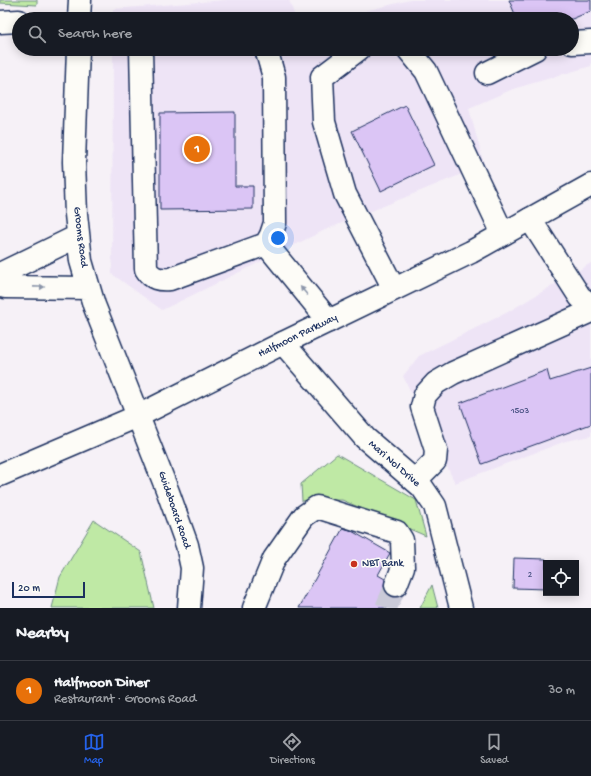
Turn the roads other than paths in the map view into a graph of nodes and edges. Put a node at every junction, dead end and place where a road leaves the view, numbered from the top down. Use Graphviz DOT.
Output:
graph roads {
  1 [pos="80,0"];
  2 [pos="79,12"];
  3 [pos="0,22"];
  4 [pos="12,22"];
  5 [pos="591,42"];
  6 [pos="579,43"];
  7 [pos="82,56"];
  8 [pos="141,56"];
  9 [pos="268,56"];
  10 [pos="350,56"];
  11 [pos="414,56"];
  12 [pos="520,56"];
  13 [pos="487,72"];
  14 [pos="591,185"];
  15 [pos="530,219"];
  16 [pos="503,234"];
  17 [pos="78,236"];
  18 [pos="266,244"];
  19 [pos="0,274"];
  20 [pos="0,285"];
  21 [pos="89,288"];
  22 [pos="394,289"];
  23 [pos="591,305"];
  24 [pos="591,311"];
  25 [pos="329,321"];
  26 [pos="282,343"];
  27 [pos="138,416"];
  28 [pos="0,475"];
  29 [pos="415,481"];
  30 [pos="396,585"];
  31 [pos="189,608"];
  32 [pos="254,608"];
  33 [pos="461,608"];
  1 -- 2 [label="street"];
  3 -- 4 [label="street"];
  5 -- 6 [label="street"];
  7 -- 17 [label="street, Grooms Road"];
  8 -- 18 [label="street"];
  9 -- 18 [label="street"];
  10 -- 22 [label="street"];
  11 -- 16 [label="street"];
  12 -- 13 [label="street"];
  14 -- 15 [label="street, Halfmoon Parkway"];
  15 -- 16 [label="street, Halfmoon Parkway"];
  15 -- 23 [label="street"];
  16 -- 22 [label="street, Halfmoon Parkway"];
  17 -- 19 [label="street"];
  17 -- 21 [label="street, Grooms Road"];
  25 -- 18 [label="street, one-way"];
  20 -- 21 [label="street, one-way"];
  21 -- 27 [label="street, Grooms Road"];
  22 -- 25 [label="street, Halfmoon Parkway"];
  24 -- 29 [label="street"];
  25 -- 26 [label="street, Halfmoon Parkway"];
  26 -- 27 [label="street, Halfmoon Parkway"];
  26 -- 29 [label="street, Mari Nol Drive"];
  27 -- 28 [label="street, Halfmoon Parkway"];
  27 -- 31 [label="street, Guideboard Road"];
  29 -- 33 [label="street, Mari Nol Drive"];
  30 -- 32 [label="street"];
}
